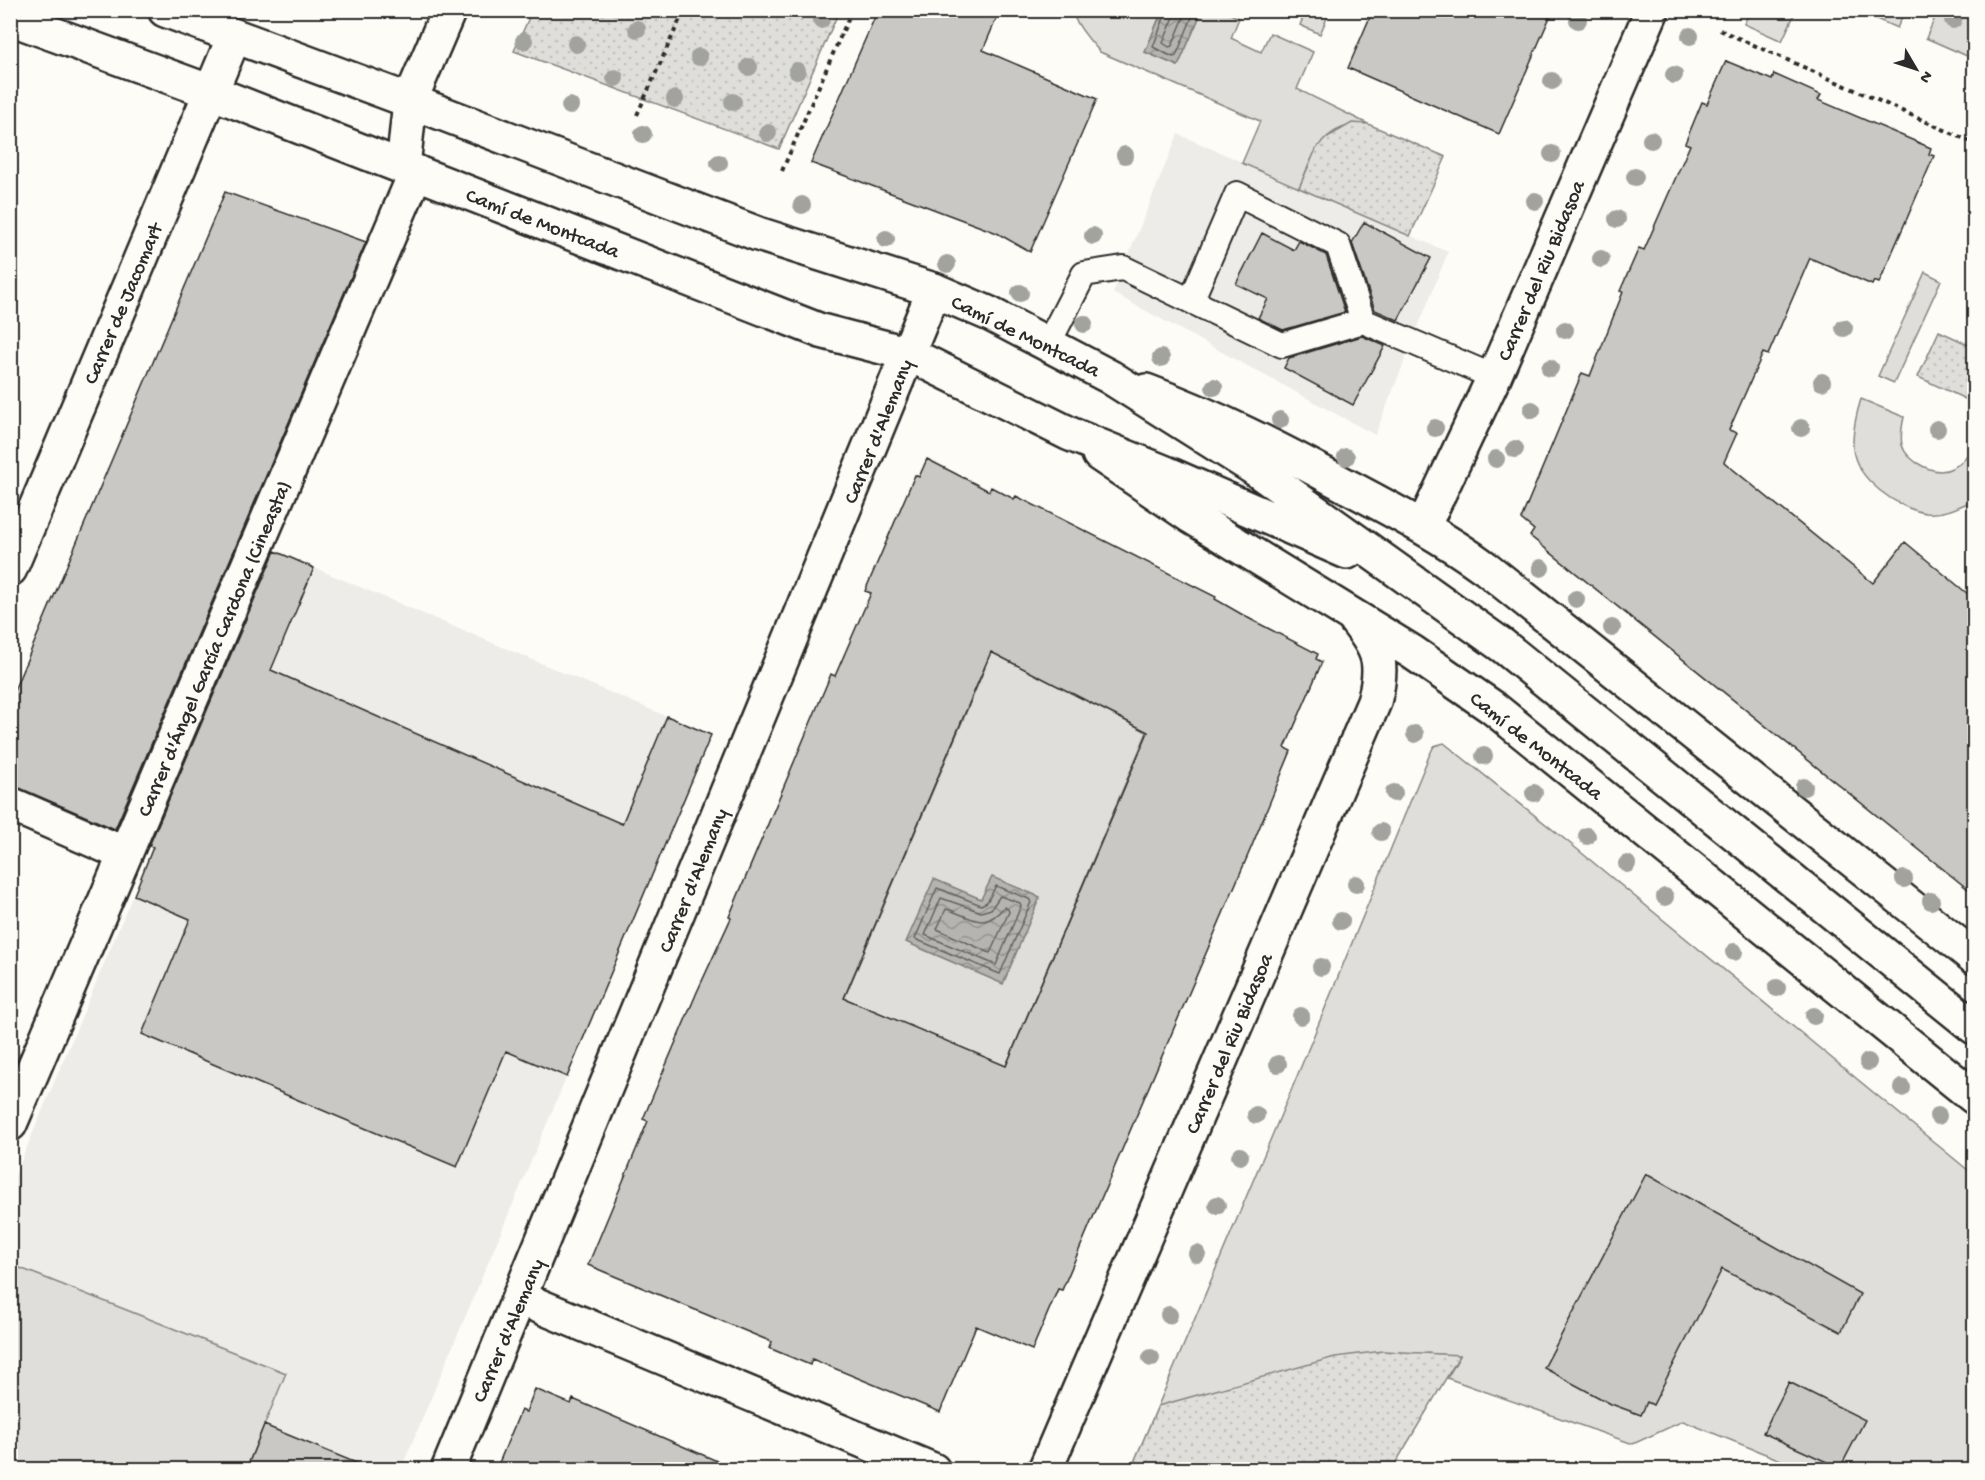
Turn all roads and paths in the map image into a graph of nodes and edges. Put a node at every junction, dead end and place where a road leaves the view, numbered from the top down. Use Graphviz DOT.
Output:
graph roads {
  1 [pos="165,10"];
  2 [pos="448,10"];
  3 [pos="684,10"];
  4 [pos="852,10"];
  5 [pos="1652,10"];
  6 [pos="10,18"];
  7 [pos="1720,30"];
  8 [pos="234,37"];
  9 [pos="211,92"];
  10 [pos="410,101"];
  11 [pos="637,116"];
  12 [pos="1974,143"];
  13 [pos="410,170"];
  14 [pos="782,171"];
  15 [pos="934,290"];
  16 [pos="1191,301"];
  17 [pos="1363,321"];
  18 [pos="1048,344"];
  19 [pos="909,354"];
  20 [pos="1494,376"];
  21 [pos="1110,377"];
  22 [pos="1070,434"];
  23 [pos="1423,527"];
  24 [pos="10,569"];
  25 [pos="1404,577"];
  26 [pos="1353,617"];
  27 [pos="10,804"];
  28 [pos="125,854"];
  29 [pos="1974,957"];
  30 [pos="1974,1028"];
  31 [pos="1974,1096"];
  32 [pos="10,1124"];
  33 [pos="520,1298"];
  34 [pos="448,1470"];
  35 [pos="933,1470"];
  36 [pos="1044,1470"];
  1 -- 8 [label="street, Camí de Montcada"];
  2 -- 10 [label="street, Carrer d'Ángel García Cardona (Cineasta)"];
  3 -- 11 [label="path"];
  4 -- 14 [label="path"];
  5 -- 20 [label="street, Carrer del Riu Bidasoa"];
  6 -- 9 [label="street, Camí de Montcada"];
  7 -- 12 [label="path"];
  8 -- 9 [label="street, Carrer de Jacomart"];
  8 -- 10 [label="street, Camí de Montcada"];
  9 -- 13 [label="street, Camí de Montcada"];
  9 -- 24 [label="street, Carrer de Jacomart"];
  10 -- 13 [label="street, Carrer d'Ángel García Cardona (Cineasta)"];
  10 -- 15 [label="street, Camí de Montcada"];
  13 -- 19 [label="street, Camí de Montcada"];
  13 -- 28 [label="street, Carrer d'Ángel García Cardona (Cineasta)"];
  15 -- 18 [label="street, Camí de Montcada"];
  15 -- 19 [label="street, Carrer d'Alemany"];
  16 -- 17 [label="lane"];
  16 -- 17 [label="lane"];
  16 -- 18 [label="lane"];
  17 -- 20 [label="lane"];
  18 -- 21 [label="street, Camí de Montcada"];
  19 -- 22 [label="street, Camí de Montcada"];
  19 -- 33 [label="street, Carrer d'Alemany"];
  20 -- 23 [label="street, Carrer del Riu Bidasoa"];
  21 -- 23 [label="street, Camí de Montcada"];
  21 -- 25 [label="street, Camí de Montcada"];
  22 -- 25 [label="street, Camí de Montcada"];
  22 -- 26 [label="street, Camí de Montcada"];
  23 -- 29 [label="street, Camí de Montcada"];
  25 -- 30 [label="street, Camí de Montcada"];
  26 -- 31 [label="street, Camí de Montcada"];
  26 -- 36 [label="street, Carrer del Riu Bidasoa"];
  27 -- 28 [label="street"];
  28 -- 32 [label="street, Carrer d'Ángel García Cardona (Cineasta)"];
  33 -- 34 [label="street, Carrer d'Alemany"];
  33 -- 35 [label="street"];
}
